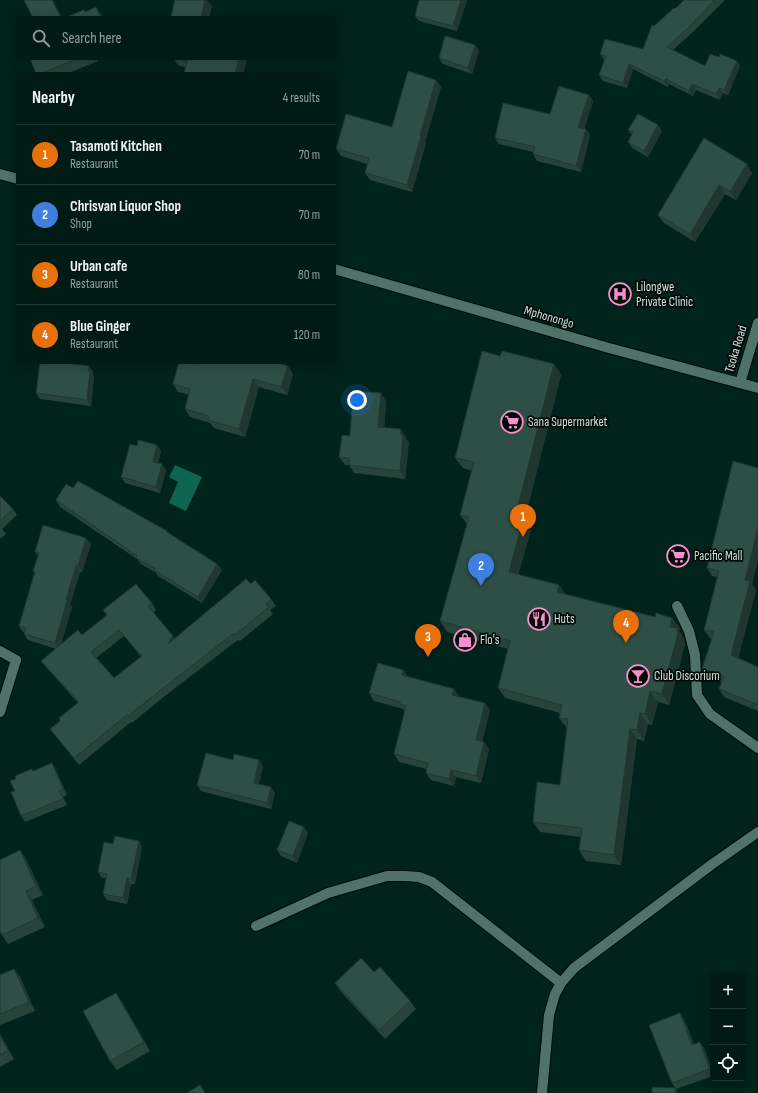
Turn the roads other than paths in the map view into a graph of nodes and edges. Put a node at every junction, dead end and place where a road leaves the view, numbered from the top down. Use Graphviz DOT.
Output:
graph roads {
  1 [pos="0,174"];
  2 [pos="16,178"];
  3 [pos="336,270"];
  4 [pos="758,323"];
  5 [pos="740,383"];
  6 [pos="758,388"];
  7 [pos="677,606"];
  8 [pos="0,651"];
  9 [pos="0,712"];
  10 [pos="758,748"];
  11 [pos="758,832"];
  12 [pos="256,926"];
  13 [pos="561,983"];
  14 [pos="542,1093"];
  1 -- 2 [label="street"];
  3 -- 5 [label="street, Mphonongo"];
  4 -- 5 [label="street, Tsoka Road"];
  5 -- 6 [label="street, Mphonongo"];
  7 -- 10 [label="street"];
  8 -- 9 [label="street"];
  11 -- 13 [label="street"];
  12 -- 13 [label="street"];
  13 -- 14 [label="street"];
}
